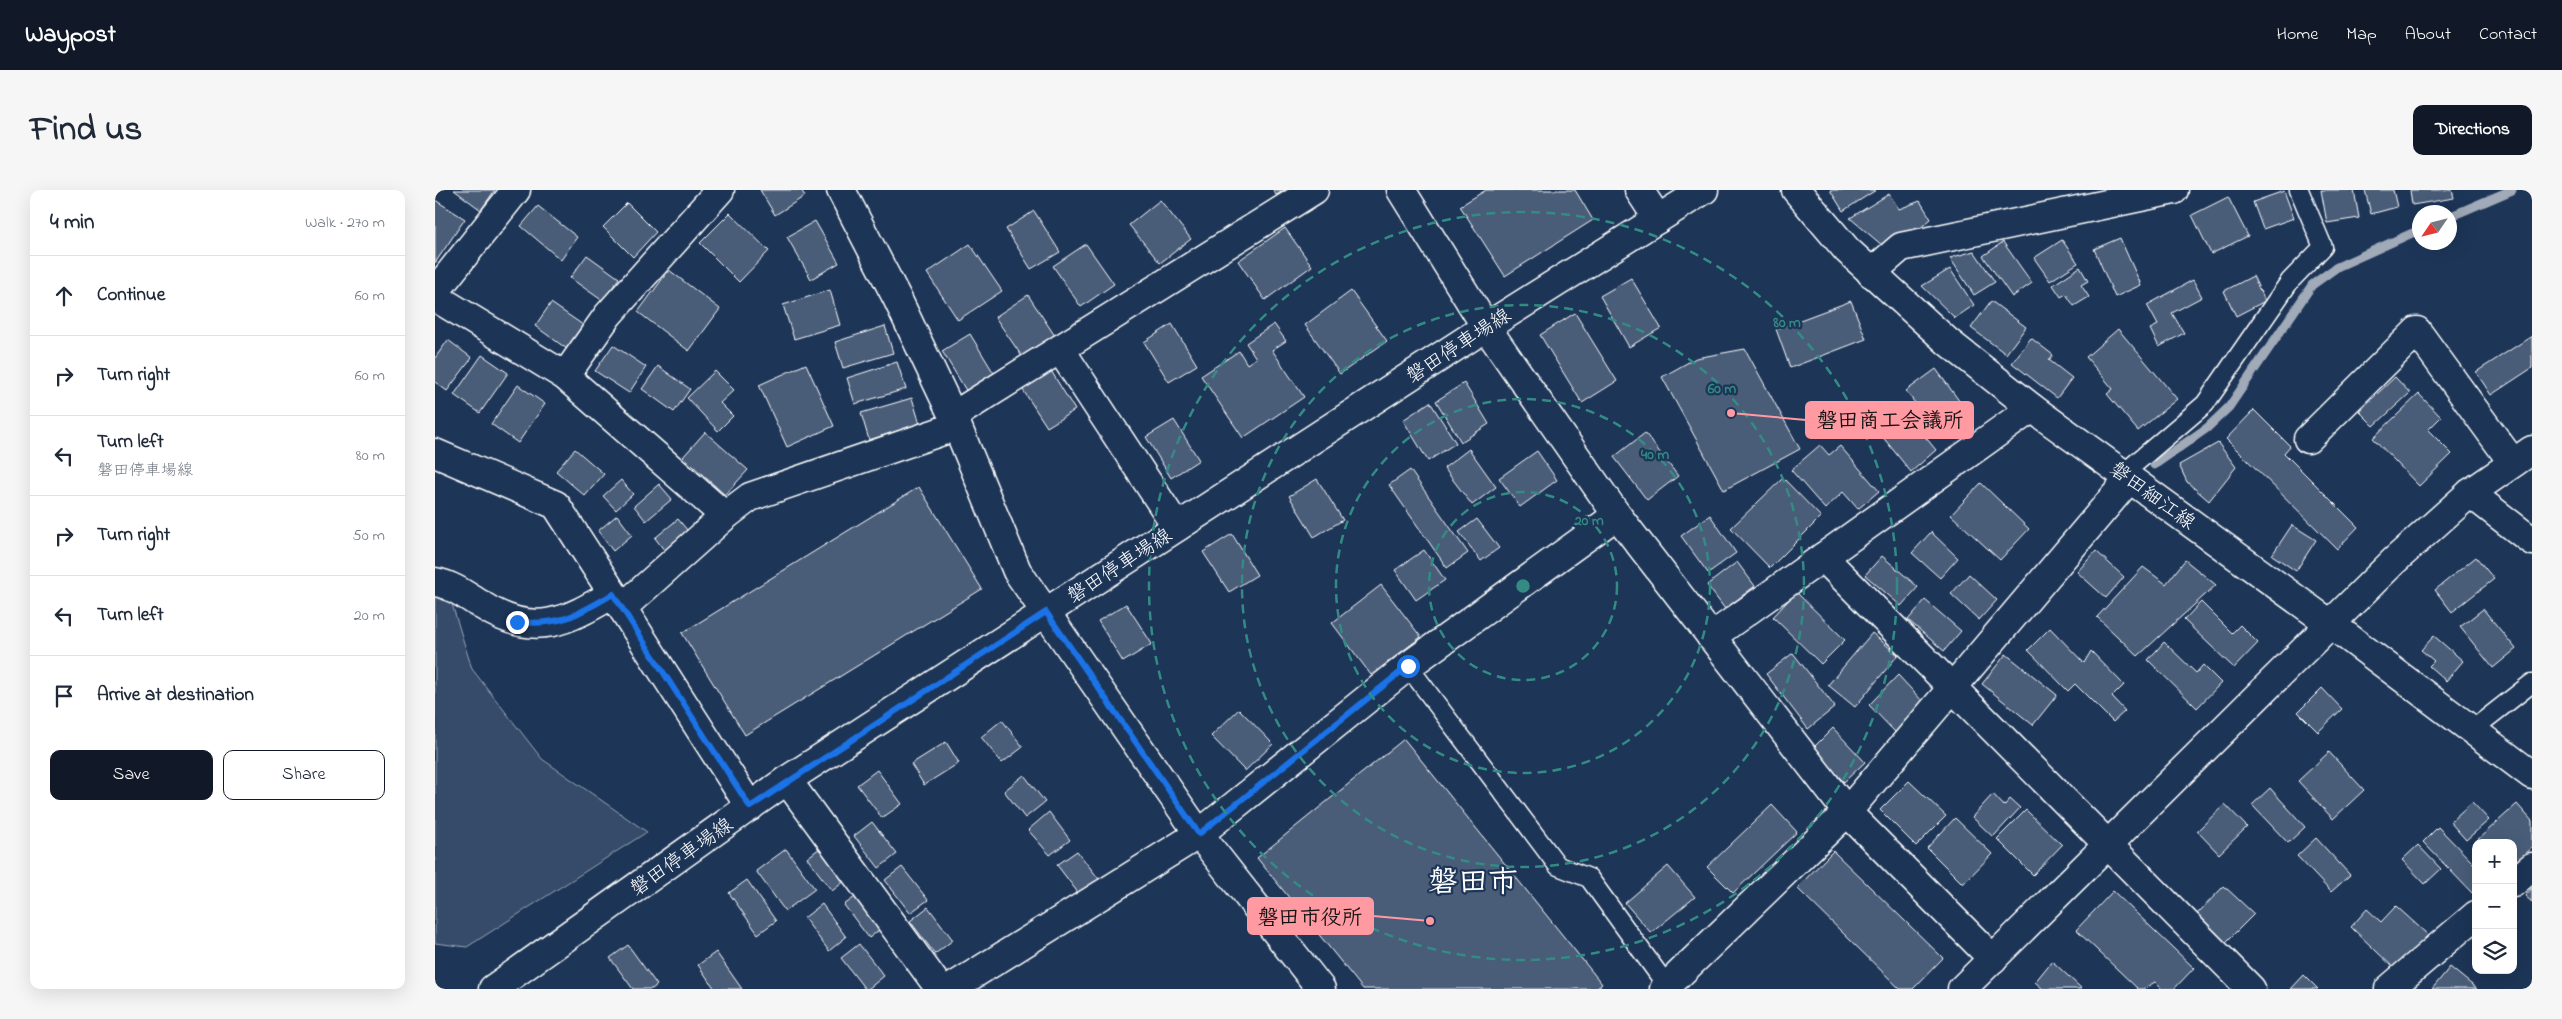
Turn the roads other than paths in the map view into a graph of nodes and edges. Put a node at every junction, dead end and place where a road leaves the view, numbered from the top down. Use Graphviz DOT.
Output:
graph roads {
  1 [pos="516,190"];
  2 [pos="720,190"];
  3 [pos="1314,190"];
  4 [pos="1401,190"];
  5 [pos="1639,190"];
  6 [pos="1704,190"];
  7 [pos="1796,190"];
  8 [pos="2173,190"];
  9 [pos="2299,190"];
  10 [pos="849,195"];
  11 [pos="1657,219"];
  12 [pos="1871,273"];
  13 [pos="435,292"];
  14 [pos="435,296"];
  15 [pos="1486,326"];
  16 [pos="1060,349"];
  17 [pos="565,376"];
  18 [pos="2032,408"];
  19 [pos="955,421"];
  20 [pos="2308,439"];
  21 [pos="435,453"];
  22 [pos="2523,457"];
  23 [pos="2127,476"];
  24 [pos="2470,493"];
  25 [pos="1617,515"];
  26 [pos="725,516"];
  27 [pos="1177,527"];
  28 [pos="2532,540"];
  29 [pos="1823,556"];
  30 [pos="435,582"];
  31 [pos="617,601"];
  32 [pos="1046,612"];
  33 [pos="2332,625"];
  34 [pos="1711,637"];
  35 [pos="1408,666"];
  36 [pos="2532,683"];
  37 [pos="1953,686"];
  38 [pos="2472,730"];
  39 [pos="2532,774"];
  40 [pos="787,780"];
  41 [pos="750,807"];
  42 [pos="1847,812"];
  43 [pos="1199,834"];
  44 [pos="2109,844"];
  45 [pos="2532,867"];
  46 [pos="2517,880"];
  47 [pos="2472,919"];
  48 [pos="1993,959"];
  49 [pos="1665,987"];
  50 [pos="2396,987"];
  51 [pos="493,989"];
  52 [pos="940,989"];
  53 [pos="950,989"];
  54 [pos="1321,989"];
  55 [pos="1962,989"];
  56 [pos="2251,989"];
  1 -- 13 [label="street"];
  2 -- 17 [label="street"];
  3 -- 16 [label="street"];
  4 -- 15 [label="street"];
  5 -- 11 [label="street"];
  6 -- 11 [label="street, 磐田停車場線"];
  7 -- 12 [label="street, 磐田細江線"];
  8 -- 12 [label="street"];
  9 -- 23 [label="lane"];
  10 -- 19 [label="street"];
  11 -- 15 [label="street, 磐田停車場線"];
  12 -- 18 [label="street, 磐田細江線"];
  14 -- 17 [label="street"];
  15 -- 25 [label="street"];
  15 -- 27 [label="street, 磐田停車場線"];
  16 -- 19 [label="street"];
  16 -- 27 [label="street"];
  17 -- 26 [label="street"];
  18 -- 23 [label="street, 磐田細江線"];
  18 -- 29 [label="street"];
  19 -- 26 [label="street"];
  19 -- 32 [label="street"];
  20 -- 22 [label="street"];
  21 -- 31 [label="street"];
  22 -- 24 [label="street"];
  23 -- 33 [label="street, 磐田細江線"];
  23 -- 37 [label="street"];
  24 -- 28 [label="street"];
  24 -- 33 [label="street"];
  25 -- 34 [label="street"];
  25 -- 35 [label="street"];
  26 -- 31 [label="street"];
  27 -- 32 [label="street, 磐田停車場線"];
  29 -- 34 [label="street"];
  29 -- 37 [label="street"];
  30 -- 31 [label="street"];
  31 -- 41 [label="street"];
  32 -- 40 [label="street, 磐田停車場線"];
  32 -- 43 [label="street"];
  33 -- 38 [label="street, 磐田細江線"];
  33 -- 44 [label="street"];
  34 -- 42 [label="street"];
  35 -- 43 [label="street"];
  35 -- 49 [label="lane"];
  36 -- 38 [label="lane"];
  37 -- 42 [label="street"];
  37 -- 44 [label="street"];
  38 -- 39 [label="street, 磐田細江線"];
  40 -- 41 [label="street, 磐田停車場線"];
  40 -- 52 [label="street"];
  41 -- 51 [label="street, 磐田停車場線"];
  42 -- 48 [label="street"];
  42 -- 49 [label="street"];
  43 -- 53 [label="street"];
  43 -- 54 [label="street"];
  44 -- 48 [label="street"];
  44 -- 56 [label="street"];
  45 -- 46 [label="street"];
  47 -- 50 [label="street"];
  48 -- 55 [label="street"];
}
